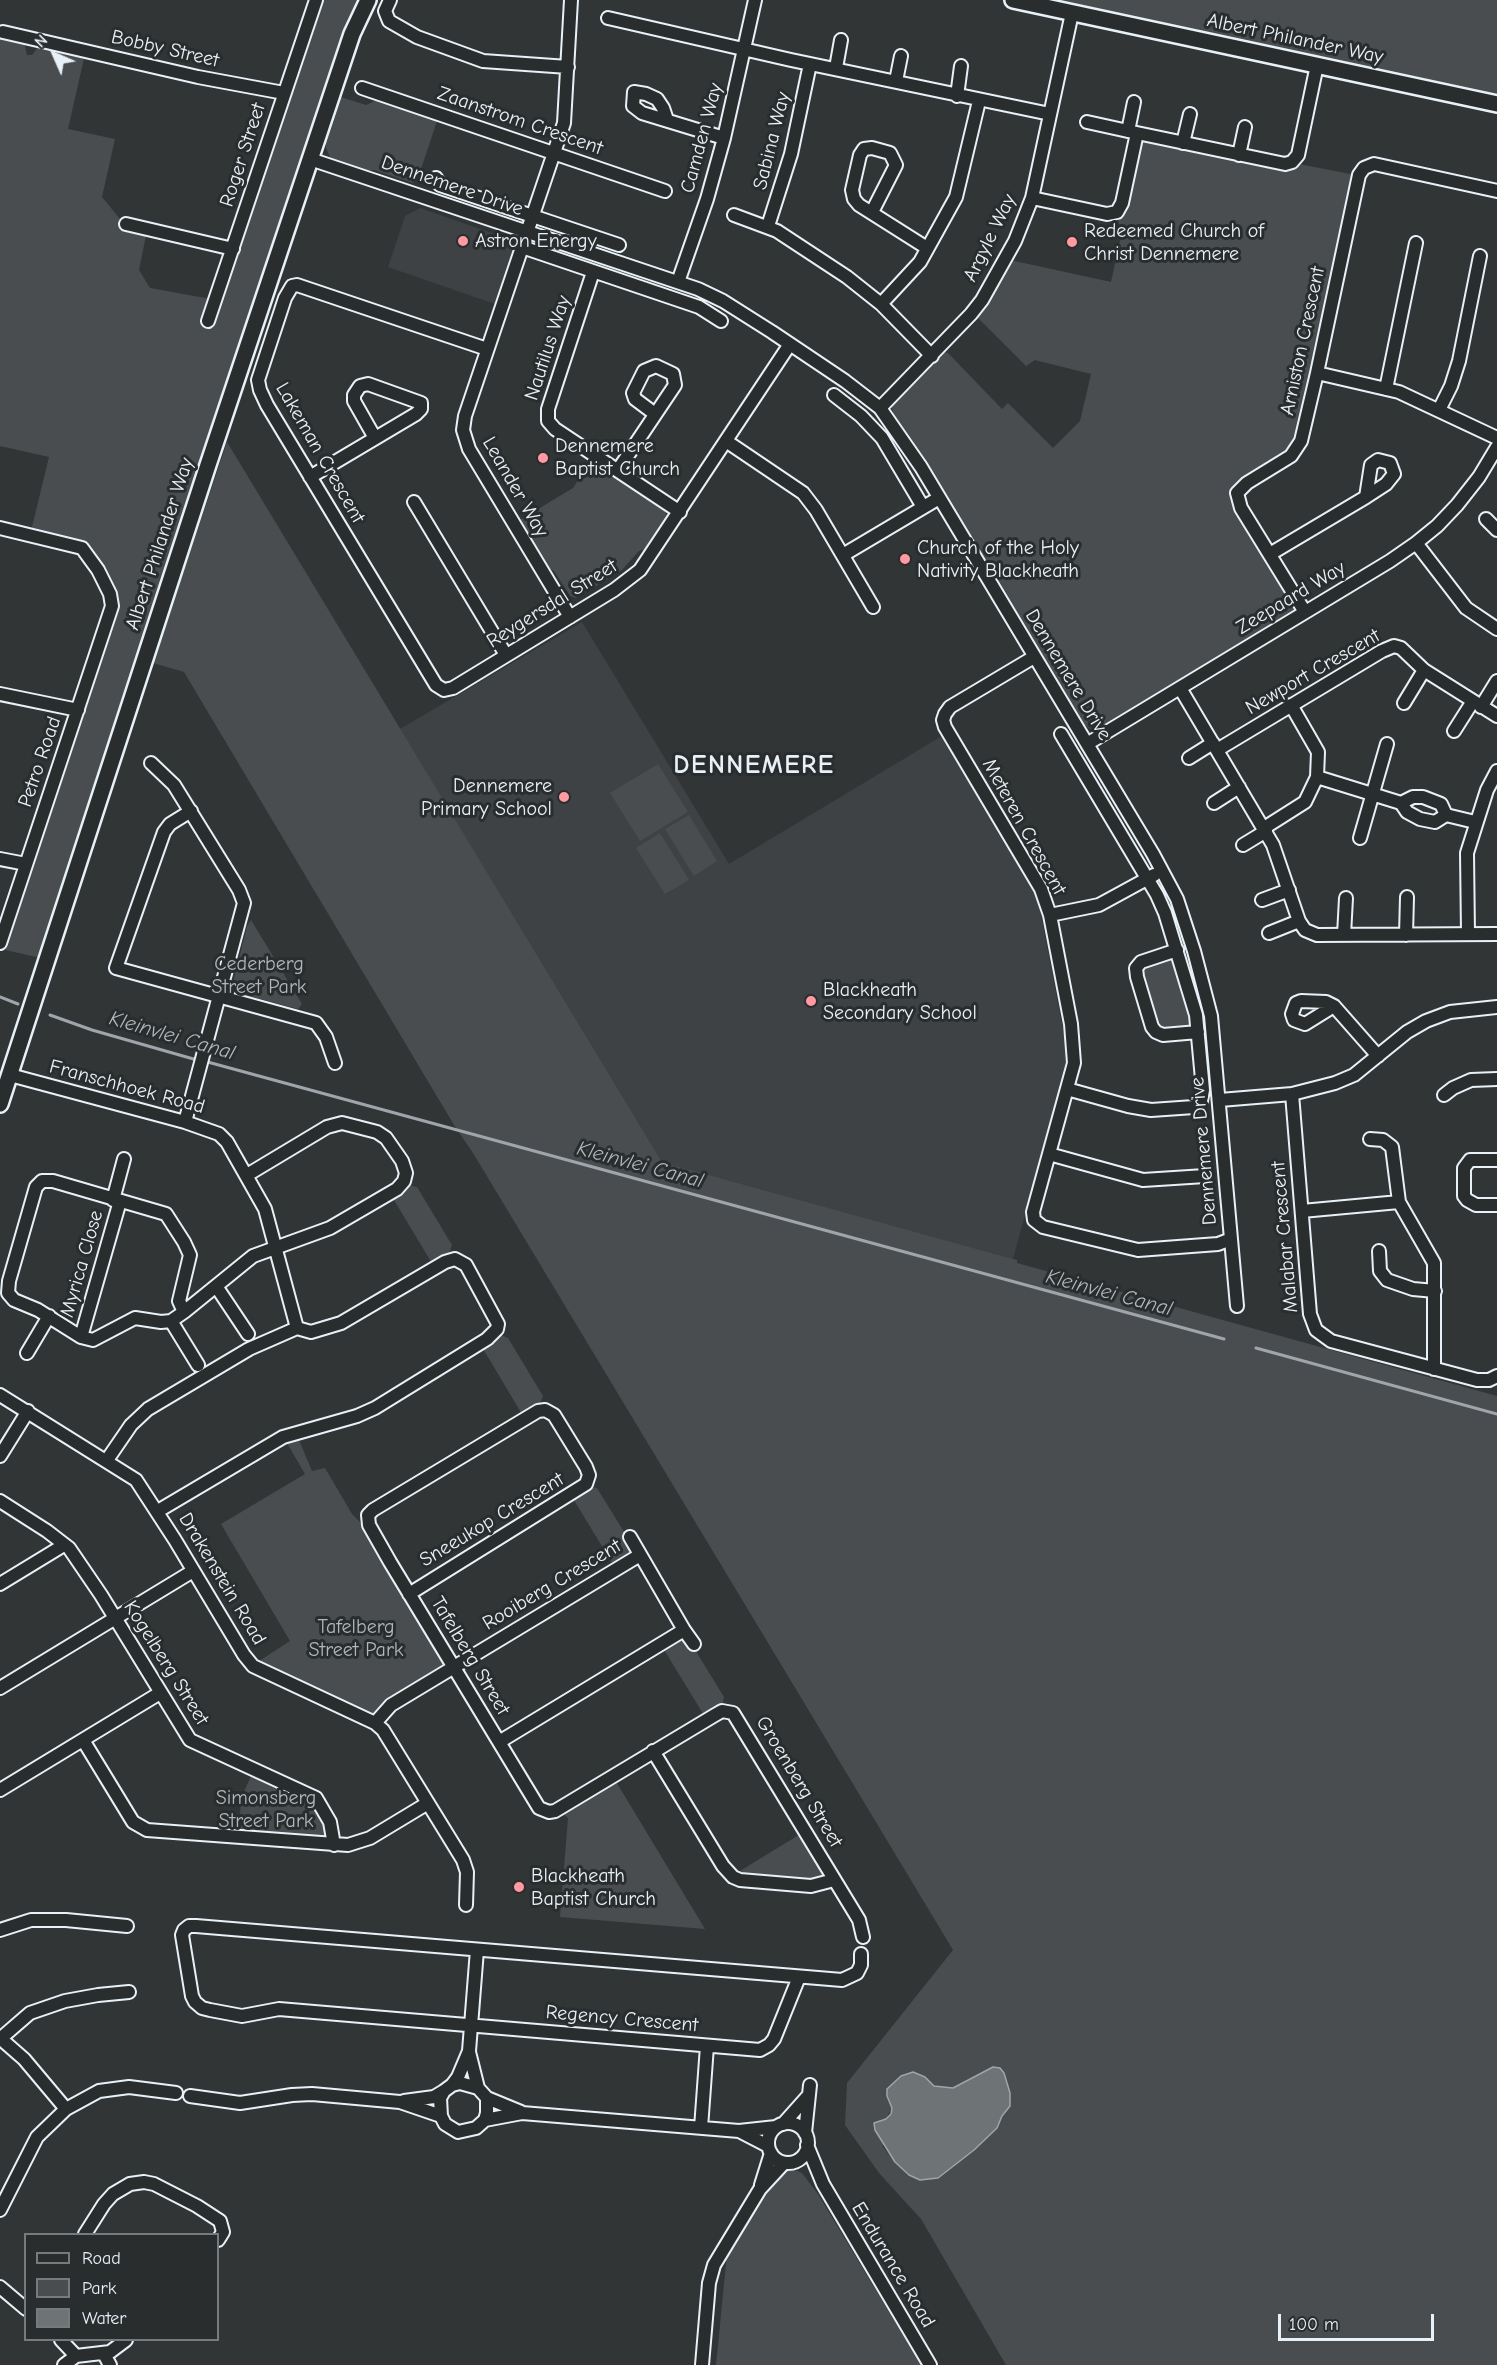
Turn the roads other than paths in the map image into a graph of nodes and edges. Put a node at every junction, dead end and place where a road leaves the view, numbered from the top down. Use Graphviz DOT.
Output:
graph roads {
  1 [pos="316,0"];
  2 [pos="368,0"];
  3 [pos="390,0"];
  4 [pos="571,0"];
  5 [pos="755,0"];
  6 [pos="1013,0"];
  7 [pos="1072,13"];
  8 [pos="608,18"];
  9 [pos="3,32"];
  10 [pos="841,40"];
  11 [pos="744,49"];
  12 [pos="902,56"];
  13 [pos="810,64"];
  14 [pos="1317,65"];
  15 [pos="962,66"];
  16 [pos="568,67"];
  17 [pos="836,69"];
  18 [pos="896,81"];
  19 [pos="362,88"];
  20 [pos="284,93"];
  21 [pos="957,96"];
  22 [pos="979,101"];
  23 [pos="1134,102"];
  24 [pos="1497,104"];
  25 [pos="1050,114"];
  26 [pos="1190,114"];
  27 [pos="667,120"];
  28 [pos="1087,122"];
  29 [pos="1245,127"];
  30 [pos="1132,132"];
  31 [pos="724,138"];
  32 [pos="1183,142"];
  33 [pos="554,154"];
  34 [pos="1239,154"];
  35 [pos="310,159"];
  36 [pos="436,178"];
  37 [pos="665,191"];
  38 [pos="1497,191"];
  39 [pos="1032,198"];
  40 [pos="872,212"];
  41 [pos="734,215"];
  42 [pos="532,216"];
  43 [pos="126,224"];
  44 [pos="768,226"];
  45 [pos="527,232"];
  46 [pos="1416,243"];
  47 [pos="620,245"];
  48 [pos="522,247"];
  49 [pos="927,248"];
  50 [pos="233,249"];
  51 [pos="1480,256"];
  52 [pos="593,272"];
  53 [pos="678,282"];
  54 [pos="881,304"];
  55 [pos="208,321"];
  56 [pos="721,321"];
  57 [pos="790,344"];
  58 [pos="488,349"];
  59 [pos="932,356"];
  60 [pos="1317,373"];
  61 [pos="1386,388"];
  62 [pos="834,395"];
  63 [pos="880,408"];
  64 [pos="1439,410"];
  65 [pos="655,414"];
  66 [pos="375,438"];
  67 [pos="1497,438"];
  68 [pos="726,441"];
  69 [pos="1495,455"];
  70 [pos="618,470"];
  71 [pos="310,477"];
  72 [pos="1366,496"];
  73 [pos="939,498"];
  74 [pos="414,502"];
  75 [pos="923,507"];
  76 [pos="680,512"];
  77 [pos="1486,519"];
  78 [pos="0,528"];
  79 [pos="1497,530"];
  80 [pos="1416,543"];
  81 [pos="1270,554"];
  82 [pos="843,555"];
  83 [pos="873,607"];
  84 [pos="1305,612"];
  85 [pos="570,617"];
  86 [pos="1497,629"];
  87 [pos="506,655"];
  88 [pos="1034,657"];
  89 [pos="1424,670"];
  90 [pos="1497,681"];
  91 [pos="436,685"];
  92 [pos="1180,688"];
  93 [pos="0,694"];
  94 [pos="1404,703"];
  95 [pos="1477,704"];
  96 [pos="1291,705"];
  97 [pos="78,710"];
  98 [pos="1497,716"];
  99 [pos="1454,731"];
  100 [pos="1061,734"];
  101 [pos="1087,744"];
  102 [pos="1387,744"];
  103 [pos="1215,747"];
  104 [pos="1189,758"];
  105 [pos="151,764"];
  106 [pos="1497,771"];
  107 [pos="1317,777"];
  108 [pos="1239,787"];
  109 [pos="1372,794"];
  110 [pos="1214,802"];
  111 [pos="1401,803"];
  112 [pos="191,812"];
  113 [pos="1446,815"];
  114 [pos="1475,822"];
  115 [pos="1265,830"];
  116 [pos="1359,838"];
  117 [pos="1243,845"];
  118 [pos="0,859"];
  119 [pos="26,864"];
  120 [pos="1162,870"];
  121 [pos="1148,879"];
  122 [pos="1289,890"];
  123 [pos="1407,897"];
  124 [pos="1346,898"];
  125 [pos="1262,900"];
  126 [pos="1050,915"];
  127 [pos="1299,921"];
  128 [pos="1269,933"];
  129 [pos="1406,934"];
  130 [pos="1468,934"];
  131 [pos="1497,934"];
  132 [pos="1344,935"];
  133 [pos="0,943"];
  134 [pos="1177,950"];
  135 [pos="116,968"];
  136 [pos="111,982"];
  137 [pos="219,996"];
  138 [pos="1334,1006"];
  139 [pos="1497,1007"];
  140 [pos="1198,1032"];
  141 [pos="1378,1056"];
  142 [pos="335,1063"];
  143 [pos="10,1075"];
  144 [pos="1497,1079"];
  145 [pos="1067,1089"];
  146 [pos="1292,1094"];
  147 [pos="1444,1095"];
  148 [pos="1220,1100"];
  149 [pos="0,1104"];
  150 [pos="185,1122"];
  151 [pos="1370,1139"];
  152 [pos="1049,1154"];
  153 [pos="124,1159"];
  154 [pos="1497,1160"];
  155 [pos="247,1175"];
  156 [pos="1205,1176"];
  157 [pos="116,1200"];
  158 [pos="1398,1203"];
  159 [pos="1497,1205"];
  160 [pos="1302,1211"];
  161 [pos="1231,1239"];
  162 [pos="276,1246"];
  163 [pos="1379,1251"];
  164 [pos="216,1286"];
  165 [pos="1435,1291"];
  166 [pos="1237,1306"];
  167 [pos="184,1312"];
  168 [pos="49,1317"];
  169 [pos="171,1321"];
  170 [pos="297,1328"];
  171 [pos="248,1334"];
  172 [pos="81,1336"];
  173 [pos="27,1353"];
  174 [pos="198,1365"];
  175 [pos="1434,1369"];
  176 [pos="1497,1376"];
  177 [pos="0,1395"];
  178 [pos="28,1411"];
  179 [pos="0,1455"];
  180 [pos="107,1460"];
  181 [pos="0,1501"];
  182 [pos="158,1511"];
  183 [pos="368,1518"];
  184 [pos="630,1537"];
  185 [pos="64,1545"];
  186 [pos="640,1555"];
  187 [pos="194,1571"];
  188 [pos="0,1584"];
  189 [pos="409,1593"];
  190 [pos="114,1619"];
  191 [pos="684,1630"];
  192 [pos="694,1644"];
  193 [pos="454,1667"];
  194 [pos="0,1688"];
  195 [pos="160,1693"];
  196 [pos="375,1723"];
  197 [pos="83,1740"];
  198 [pos="499,1742"];
  199 [pos="653,1751"];
  200 [pos="0,1790"];
  201 [pos="428,1803"];
  202 [pos="544,1811"];
  203 [pos="334,1845"];
  204 [pos="834,1880"];
  205 [pos="466,1905"];
  206 [pos="128,1926"];
  207 [pos="1,1927"];
  208 [pos="863,1937"];
  209 [pos="477,1950"];
  210 [pos="861,1954"];
  211 [pos="799,1977"];
  212 [pos="129,1992"];
  213 [pos="471,2025"];
  214 [pos="0,2038"];
  215 [pos="707,2046"];
  216 [pos="469,2050"];
  217 [pos="448,2088"];
  218 [pos="478,2088"];
  219 [pos="176,2093"];
  220 [pos="190,2096"];
  221 [pos="487,2098"];
  222 [pos="400,2102"];
  223 [pos="66,2109"];
  224 [pos="522,2113"];
  225 [pos="441,2116"];
  226 [pos="485,2120"];
  227 [pos="780,2126"];
  228 [pos="701,2128"];
  229 [pos="739,2131"];
  230 [pos="806,2139"];
  231 [pos="770,2150"];
  232 [pos="790,2162"];
  233 [pos="823,2184"];
  234 [pos="760,2189"];
  235 [pos="0,2210"];
  236 [pos="86,2233"];
  237 [pos="219,2238"];
  238 [pos="0,2287"];
  239 [pos="24,2307"];
  240 [pos="62,2341"];
  241 [pos="125,2341"];
  242 [pos="76,2356"];
  243 [pos="107,2360"];
  244 [pos="64,2365"];
  245 [pos="702,2365"];
  246 [pos="930,2365"];
  1 -- 20 [label="street, Roger Street"];
  2 -- 35 [label="street, Albert Philander Way"];
  3 -- 16 [label="street"];
  4 -- 16 [label="street, Leander Way"];
  5 -- 11 [label="street, Camden Way"];
  6 -- 7 [label="street, Albert Philander Way"];
  7 -- 14 [label="street, Albert Philander Way"];
  7 -- 25 [label="street, Argyle Way"];
  8 -- 11 [label="street"];
  9 -- 20 [label="street, Bobby Street"];
  10 -- 17 [label="street"];
  11 -- 13 [label="street"];
  11 -- 31 [label="street, Camden Way"];
  12 -- 18 [label="street"];
  13 -- 17 [label="street"];
  13 -- 44 [label="street, Sabina Way"];
  14 -- 24 [label="street, Albert Philander Way"];
  14 -- 34 [label="street"];
  15 -- 21 [label="street"];
  16 -- 33 [label="street, Leander Way"];
  17 -- 18 [label="street"];
  18 -- 21 [label="street"];
  19 -- 33 [label="street, Zaanstrom Crescent"];
  20 -- 50 [label="street, Roger Street"];
  21 -- 22 [label="street"];
  22 -- 25 [label="street"];
  22 -- 49 [label="street"];
  23 -- 30 [label="street"];
  25 -- 39 [label="street, Argyle Way"];
  26 -- 32 [label="street"];
  27 -- 31 [label="street"];
  28 -- 30 [label="street"];
  29 -- 34 [label="street"];
  30 -- 32 [label="street"];
  30 -- 39 [label="street"];
  31 -- 53 [label="street, Camden Way"];
  32 -- 34 [label="street"];
  33 -- 37 [label="street, Zaanstrom Crescent"];
  33 -- 42 [label="street, Leander Way"];
  35 -- 45 [label="street, Dennemere Drive"];
  35 -- 143 [label="street, Albert Philander Way"];
  36 -- 42 [label="street"];
  38 -- 60 [label="street, Arniston Crescent"];
  39 -- 59 [label="street, Argyle Way"];
  40 -- 40 [label="street"];
  40 -- 49 [label="street"];
  41 -- 44 [label="street"];
  42 -- 45 [label="street, Leander Way"];
  42 -- 47 [label="street"];
  43 -- 50 [label="street"];
  44 -- 54 [label="street"];
  45 -- 48 [label="street, Leander Way"];
  45 -- 53 [label="street, Dennemere Drive"];
  46 -- 61 [label="street"];
  48 -- 52 [label="street"];
  48 -- 58 [label="street, Leander Way"];
  49 -- 54 [label="street"];
  50 -- 55 [label="street, Roger Street"];
  51 -- 64 [label="street"];
  52 -- 56 [label="street"];
  52 -- 70 [label="street, Nautilus Way"];
  53 -- 57 [label="street, Dennemere Drive"];
  54 -- 59 [label="street"];
  57 -- 63 [label="street, Dennemere Drive"];
  57 -- 68 [label="street, Reygersdal Street"];
  58 -- 71 [label="street, Lakeman Crescent"];
  58 -- 85 [label="street, Leander Way"];
  59 -- 63 [label="street, Argyle Way"];
  60 -- 61 [label="street"];
  60 -- 81 [label="street, Arniston Crescent"];
  61 -- 64 [label="street"];
  62 -- 75 [label="street"];
  63 -- 73 [label="street, Dennemere Drive"];
  64 -- 67 [label="street"];
  65 -- 70 [label="street"];
  66 -- 66 [label="street"];
  66 -- 71 [label="street"];
  68 -- 76 [label="street, Reygersdal Street"];
  68 -- 82 [label="street"];
  69 -- 80 [label="street, Zeepaard Way"];
  70 -- 76 [label="street, Nautilus Way"];
  71 -- 91 [label="street, Lakeman Crescent"];
  72 -- 81 [label="street"];
  73 -- 75 [label="street"];
  73 -- 88 [label="street, Dennemere Drive"];
  74 -- 87 [label="street"];
  75 -- 82 [label="street"];
  76 -- 85 [label="street, Reygersdal Street"];
  77 -- 79 [label="street"];
  78 -- 97 [label="street, Petro Road"];
  80 -- 84 [label="street, Zeepaard Way"];
  80 -- 86 [label="street"];
  81 -- 84 [label="street, Arniston Crescent"];
  82 -- 83 [label="street"];
  84 -- 92 [label="street, Zeepaard Way"];
  85 -- 87 [label="street, Reygersdal Street"];
  87 -- 91 [label="street, Reygersdal Street"];
  88 -- 101 [label="street, Dennemere Drive"];
  88 -- 126 [label="street, Meteren Crescent"];
  89 -- 94 [label="street"];
  89 -- 95 [label="street, Newport Crescent"];
  89 -- 96 [label="street, Newport Crescent"];
  90 -- 95 [label="street"];
  92 -- 101 [label="street, Zeepaard Way"];
  92 -- 103 [label="street"];
  93 -- 97 [label="street"];
  95 -- 98 [label="street, Newport Crescent"];
  95 -- 99 [label="street"];
  96 -- 103 [label="street, Newport Crescent"];
  96 -- 107 [label="street"];
  97 -- 119 [label="street, Petro Road"];
  100 -- 121 [label="street, Dennemere Drive"];
  101 -- 120 [label="street, Dennemere Drive"];
  102 -- 109 [label="street"];
  103 -- 104 [label="street, Newport Crescent"];
  103 -- 108 [label="street"];
  105 -- 112 [label="street"];
  106 -- 114 [label="street"];
  107 -- 109 [label="street"];
  107 -- 115 [label="street"];
  108 -- 110 [label="street"];
  108 -- 115 [label="street"];
  109 -- 111 [label="street"];
  109 -- 116 [label="street"];
  111 -- 113 [label="street"];
  111 -- 113 [label="street"];
  112 -- 135 [label="street"];
  112 -- 137 [label="street"];
  113 -- 114 [label="street"];
  114 -- 130 [label="street"];
  115 -- 117 [label="street"];
  115 -- 122 [label="street"];
  118 -- 119 [label="street"];
  119 -- 133 [label="street, Petro Road"];
  120 -- 121 [label="street"];
  120 -- 148 [label="street, Dennemere Drive"];
  121 -- 126 [label="street"];
  121 -- 134 [label="street, Dennemere Drive"];
  122 -- 125 [label="street"];
  122 -- 127 [label="street"];
  123 -- 129 [label="street"];
  124 -- 132 [label="street"];
  126 -- 145 [label="street, Meteren Crescent"];
  127 -- 128 [label="street"];
  127 -- 132 [label="street"];
  129 -- 130 [label="street"];
  129 -- 132 [label="street"];
  130 -- 131 [label="street"];
  134 -- 140 [label="street, Dennemere Drive"];
  134 -- 140 [label="street"];
  135 -- 136 [label="street"];
  135 -- 137 [label="street"];
  137 -- 142 [label="street"];
  137 -- 150 [label="street"];
  138 -- 141 [label="street"];
  139 -- 141 [label="street"];
  140 -- 145 [label="street, Dennemere Drive"];
  141 -- 146 [label="street"];
  143 -- 149 [label="street, Albert Philander Way"];
  143 -- 150 [label="street, Franschhoek Road"];
  144 -- 147 [label="street"];
  145 -- 152 [label="street, Meteren Crescent"];
  146 -- 148 [label="street"];
  146 -- 160 [label="street, Malabar Crescent"];
  148 -- 161 [label="street, Dennemere Drive"];
  150 -- 155 [label="street, Franschhoek Road"];
  151 -- 158 [label="street"];
  152 -- 156 [label="street"];
  152 -- 161 [label="street, Meteren Crescent"];
  153 -- 157 [label="street, Myrica Close"];
  154 -- 159 [label="street"];
  155 -- 162 [label="street, Franschhoek Road"];
  155 -- 162 [label="street"];
  157 -- 167 [label="street"];
  157 -- 168 [label="street"];
  157 -- 172 [label="street, Myrica Close"];
  158 -- 160 [label="street"];
  158 -- 165 [label="street"];
  160 -- 175 [label="street, Malabar Crescent"];
  161 -- 166 [label="street, Dennemere Drive"];
  162 -- 164 [label="street"];
  162 -- 170 [label="street, Franschhoek Road"];
  163 -- 165 [label="street"];
  164 -- 167 [label="street"];
  164 -- 171 [label="street"];
  165 -- 175 [label="street"];
  167 -- 169 [label="street"];
  168 -- 172 [label="street"];
  168 -- 173 [label="street"];
  169 -- 172 [label="street"];
  169 -- 174 [label="street"];
  170 -- 180 [label="street"];
  170 -- 182 [label="street"];
  175 -- 176 [label="street, Malabar Crescent"];
  177 -- 178 [label="street, Drakenstein Road"];
  178 -- 179 [label="street"];
  178 -- 180 [label="street, Drakenstein Road"];
  180 -- 182 [label="street, Drakenstein Road"];
  181 -- 185 [label="street, Kogelberg Street"];
  182 -- 187 [label="street, Drakenstein Road"];
  183 -- 189 [label="street, Tafelberg Street"];
  183 -- 189 [label="street, Sneeukop Crescent"];
  184 -- 186 [label="street, Rooiberg Crescent"];
  185 -- 188 [label="street"];
  185 -- 190 [label="street, Kogelberg Street"];
  186 -- 191 [label="street, Rooiberg Crescent"];
  186 -- 193 [label="street, Rooiberg Crescent"];
  187 -- 190 [label="street"];
  187 -- 196 [label="street, Drakenstein Road"];
  189 -- 193 [label="street, Tafelberg Street"];
  190 -- 194 [label="street"];
  190 -- 195 [label="street, Kogelberg Street"];
  191 -- 192 [label="street, Rooiberg Crescent"];
  191 -- 198 [label="street"];
  193 -- 196 [label="street, Rooiberg Crescent"];
  193 -- 198 [label="street, Tafelberg Street"];
  195 -- 197 [label="street"];
  195 -- 203 [label="street, Kogelberg Street"];
  196 -- 201 [label="street, Drakenstein Road"];
  197 -- 200 [label="street"];
  197 -- 203 [label="street"];
  198 -- 202 [label="street, Tafelberg Street"];
  199 -- 202 [label="street, Groenberg Street"];
  199 -- 204 [label="street"];
  199 -- 204 [label="street, Groenberg Street"];
  201 -- 203 [label="street"];
  201 -- 205 [label="street, Drakenstein Road"];
  204 -- 208 [label="street, Groenberg Street"];
  206 -- 207 [label="street"];
  209 -- 211 [label="street"];
  209 -- 213 [label="street"];
  209 -- 213 [label="street, Regency Crescent"];
  210 -- 211 [label="street"];
  211 -- 215 [label="street, Regency Crescent"];
  212 -- 214 [label="street"];
  213 -- 215 [label="street, Regency Crescent"];
  213 -- 216 [label="street"];
  214 -- 223 [label="street"];
  215 -- 228 [label="street"];
  216 -- 217 [label="street"];
  216 -- 218 [label="street"];
  217 -- 218 [label="street"];
  217 -- 222 [label="street"];
  217 -- 225 [label="street"];
  218 -- 221 [label="street"];
  219 -- 223 [label="street"];
  220 -- 222 [label="street"];
  221 -- 224 [label="street"];
  221 -- 226 [label="street"];
  222 -- 225 [label="street"];
  223 -- 235 [label="street"];
  224 -- 226 [label="street"];
  224 -- 228 [label="street"];
  225 -- 226 [label="street"];
  227 -- 229 [label="street"];
  227 -- 230 [label="street"];
  227 -- 230 [label="street"];
  227 -- 231 [label="street"];
  228 -- 229 [label="street"];
  229 -- 231 [label="street"];
  230 -- 232 [label="street"];
  230 -- 233 [label="street, Endurance Road"];
  231 -- 232 [label="street"];
  231 -- 234 [label="street"];
  232 -- 233 [label="street, Endurance Road"];
  232 -- 234 [label="street"];
  233 -- 246 [label="street, Endurance Road"];
  234 -- 245 [label="street"];
  236 -- 237 [label="street"];
  238 -- 239 [label="street"];
  240 -- 242 [label="street"];
  241 -- 243 [label="street"];
  242 -- 243 [label="street"];
  242 -- 244 [label="street"];
}
